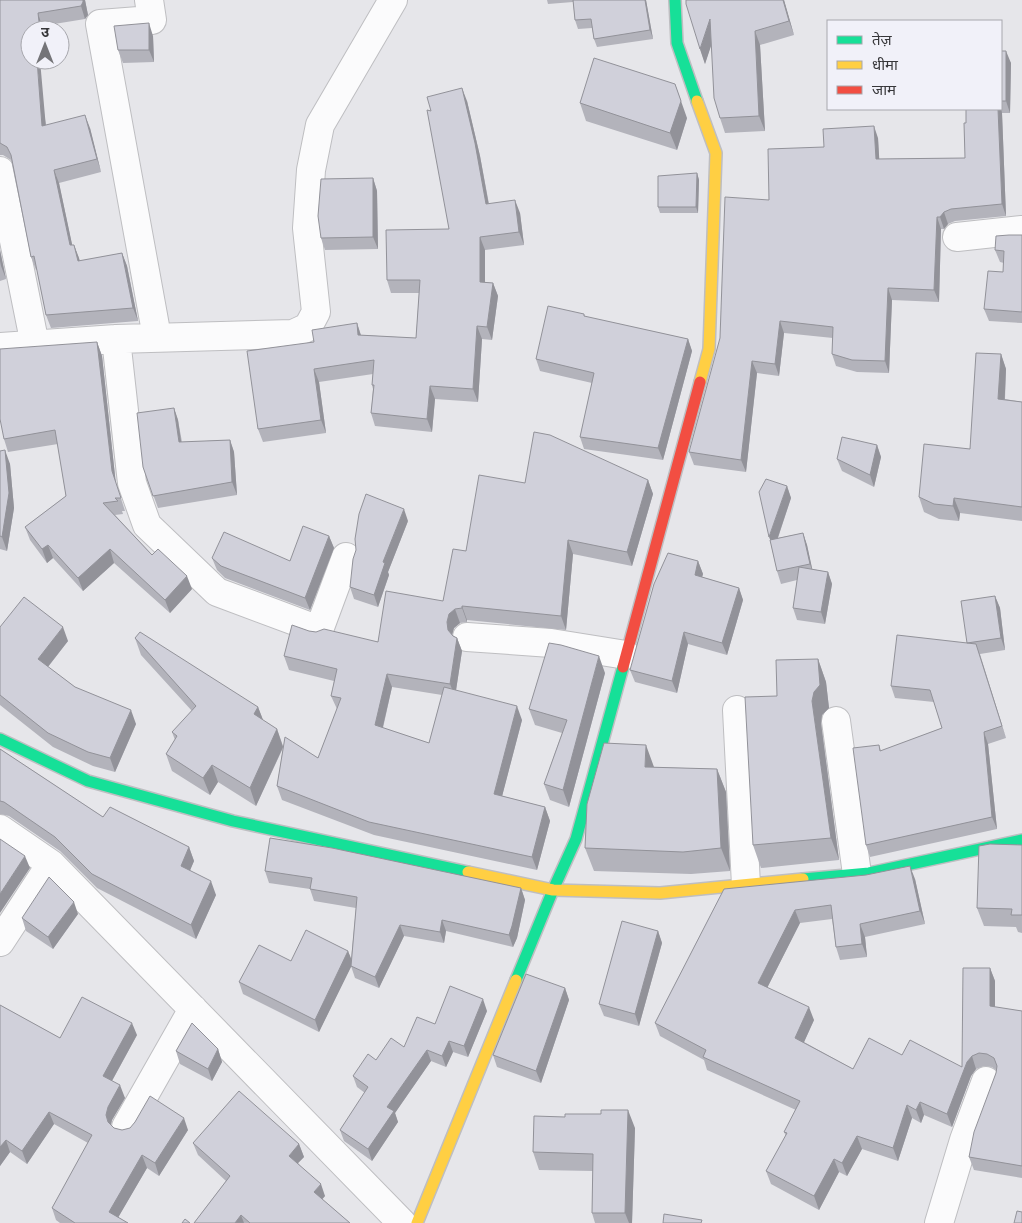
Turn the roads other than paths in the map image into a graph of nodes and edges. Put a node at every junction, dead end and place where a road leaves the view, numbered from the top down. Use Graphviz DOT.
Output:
graph roads {
  1 [pos="149,0"];
  2 [pos="393,0"];
  3 [pos="675,0"];
  4 [pos="0,171"];
  5 [pos="1022,230"];
  6 [pos="957,237"];
  7 [pos="158,337"];
  8 [pos="116,339"];
  9 [pos="35,345"];
  10 [pos="0,347"];
  11 [pos="346,557"];
  12 [pos="467,637"];
  13 [pos="626,655"];
  14 [pos="738,710"];
  15 [pos="836,721"];
  16 [pos="0,739"];
  17 [pos="0,829"];
  18 [pos="1022,840"];
  19 [pos="51,864"];
  20 [pos="857,874"];
  21 [pos="746,885"];
  22 [pos="553,890"];
  23 [pos="0,942"];
  24 [pos="194,1009"];
  25 [pos="986,1081"];
  26 [pos="126,1127"];
  27 [pos="403,1222"];
  28 [pos="938,1223"];
  1 -- 7 [label="street"];
  2 -- 7 [label="street"];
  3 -- 13 [label="street"];
  4 -- 9 [label="street"];
  5 -- 6 [label="street"];
  7 -- 8 [label="street"];
  8 -- 9 [label="street"];
  8 -- 11 [label="street"];
  9 -- 10 [label="street"];
  12 -- 13 [label="street"];
  13 -- 22 [label="street"];
  14 -- 21 [label="street"];
  15 -- 20 [label="street"];
  16 -- 22 [label="street"];
  17 -- 19 [label="street"];
  18 -- 20 [label="street"];
  19 -- 23 [label="street"];
  19 -- 24 [label="street"];
  20 -- 21 [label="street"];
  21 -- 22 [label="street"];
  22 -- 27 [label="street"];
  24 -- 26 [label="street"];
  24 -- 27 [label="street"];
  25 -- 28 [label="street"];
}
